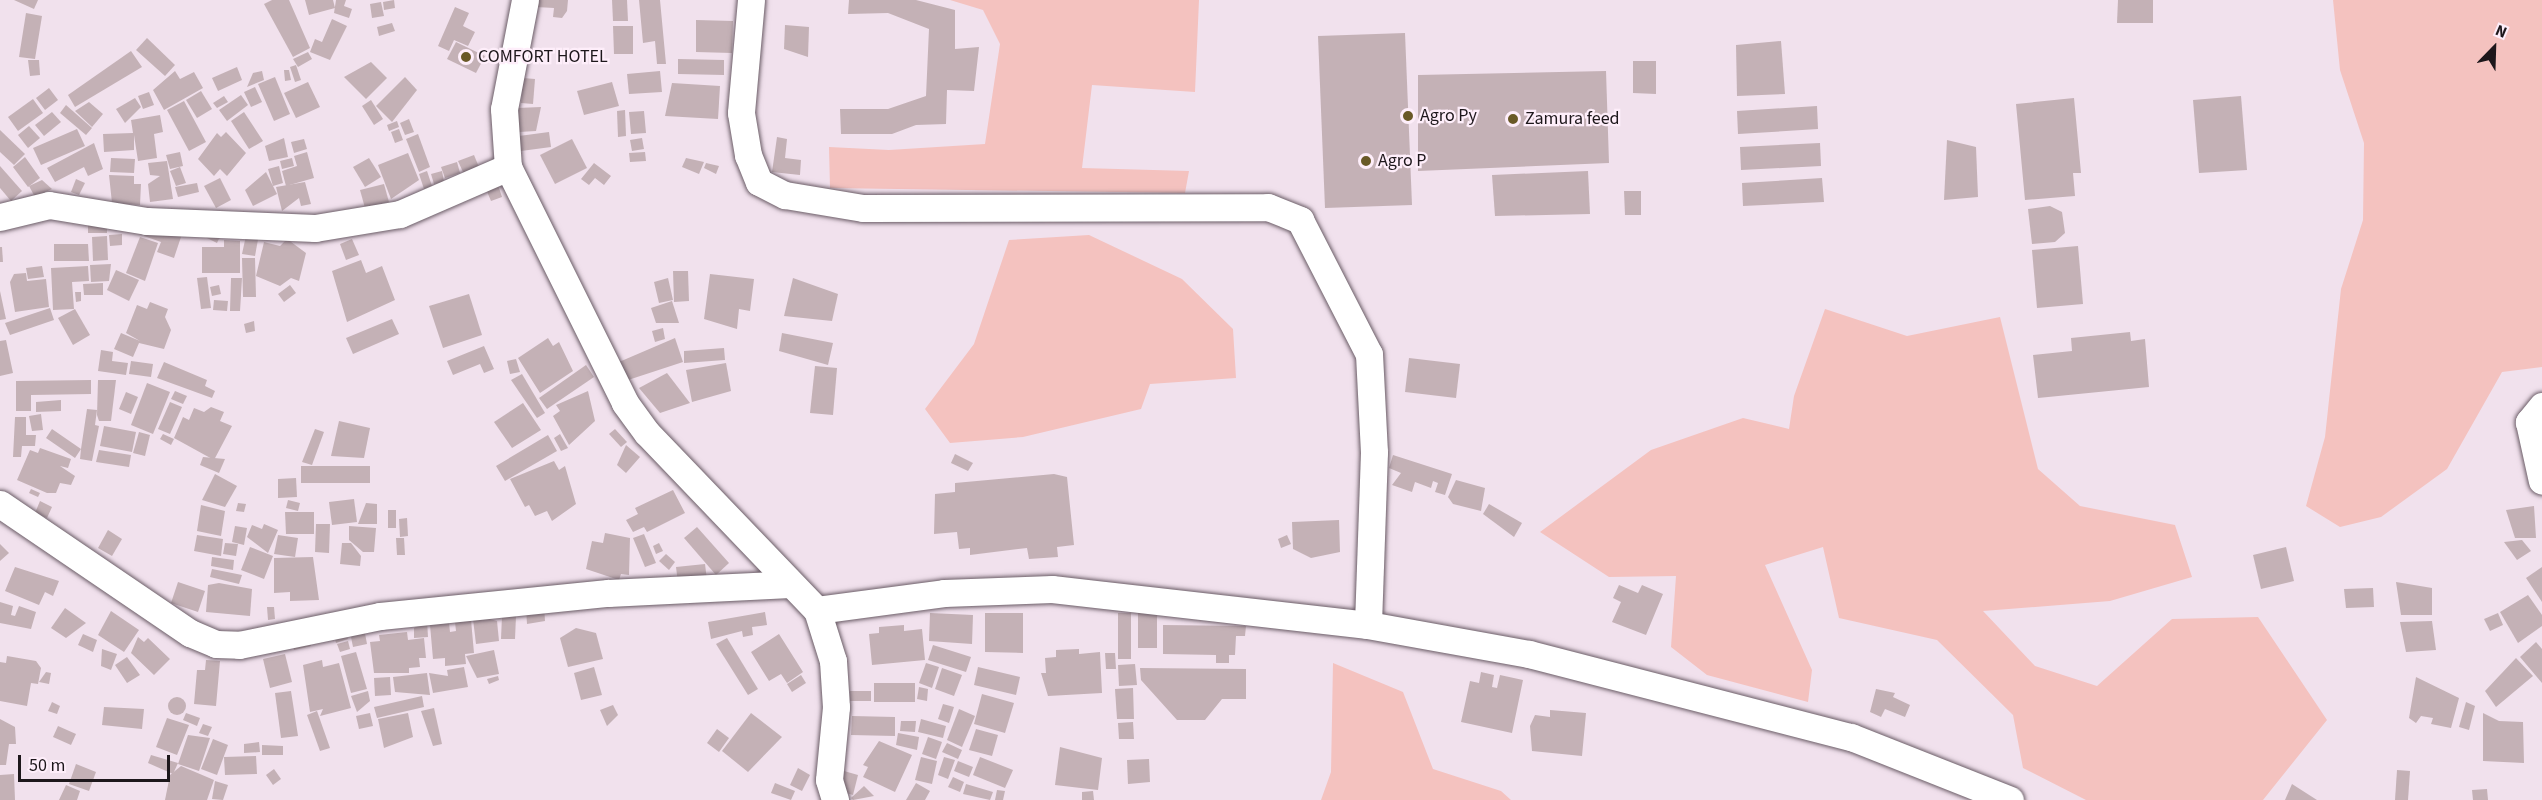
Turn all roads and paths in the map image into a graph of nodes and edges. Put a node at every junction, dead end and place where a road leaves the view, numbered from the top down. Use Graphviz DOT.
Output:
graph roads {
  1 [pos="525,0"];
  2 [pos="751,0"];
  3 [pos="508,167"];
  4 [pos="0,217"];
  5 [pos="2542,406"];
  6 [pos="2542,481"];
  7 [pos="0,504"];
  8 [pos="790,585"];
  9 [pos="817,610"];
  10 [pos="1368,625"];
  11 [pos="827,793"];
  12 [pos="2010,800"];
  1 -- 3 [label="street"];
  2 -- 10 [label="street"];
  3 -- 4 [label="street"];
  3 -- 8 [label="street"];
  5 -- 6 [label="street"];
  7 -- 8 [label="street"];
  8 -- 9 [label="street"];
  9 -- 10 [label="street"];
  9 -- 11 [label="street"];
  10 -- 12 [label="street"];
}
